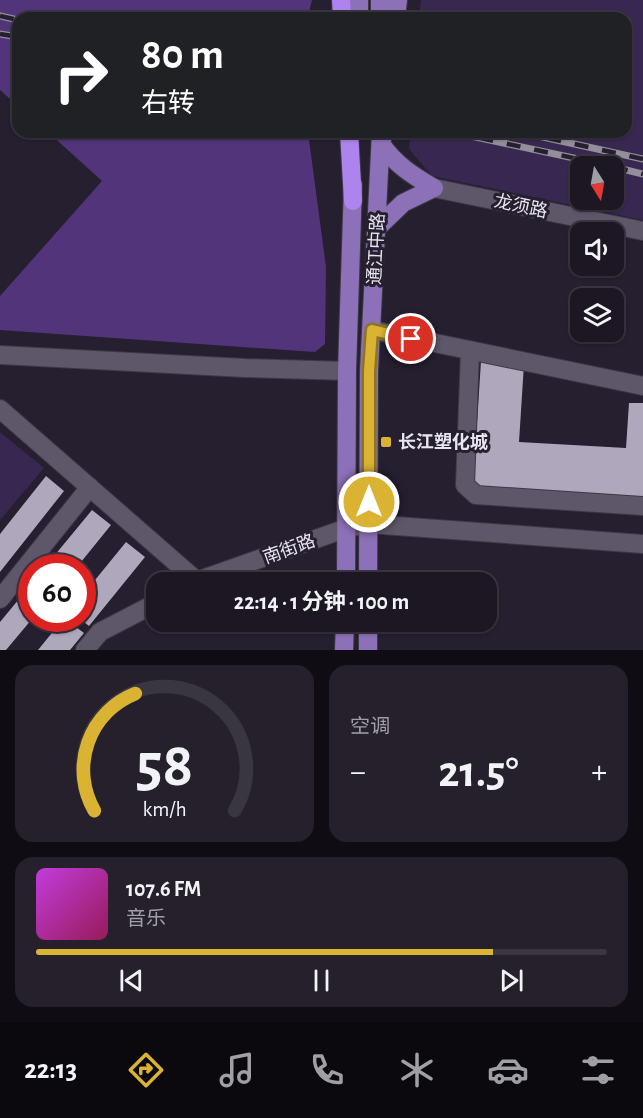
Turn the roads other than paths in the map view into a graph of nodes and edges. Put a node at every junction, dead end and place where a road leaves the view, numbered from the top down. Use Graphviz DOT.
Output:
graph roads {
  1 [pos="349,138"];
  2 [pos="355,138"];
  3 [pos="382,138"];
  4 [pos="383,138"];
  5 [pos="434,188"];
  6 [pos="353,201"];
  7 [pos="377,228"];
  8 [pos="643,231"];
  9 [pos="372,330"];
  10 [pos="470,351"];
  11 [pos="0,355"];
  12 [pos="347,370"];
  13 [pos="643,386"];
  14 [pos="0,409"];
  15 [pos="90,487"];
  16 [pos="643,506"];
  17 [pos="369,524"];
  18 [pos="347,528"];
  19 [pos="643,544"];
  20 [pos="185,572"];
  21 [pos="224,572"];
  22 [pos="346,572"];
  23 [pos="368,572"];
  24 [pos="0,599"];
  25 [pos="146,608"];
  26 [pos="345,632"];
  27 [pos="368,632"];
  28 [pos="85,650"];
  29 [pos="344,650"];
  30 [pos="368,650"];
  1 -- 6 [label="highway"];
  2 -- 6 [label="main road, 通江中路"];
  3 -- 7 [label="main road, 通江中路"];
  4 -- 5 [label="main road"];
  5 -- 7 [label="main road"];
  5 -- 8 [label="street, 龙须路"];
  6 -- 12 [label="main road, 通江中路"];
  7 -- 9 [label="main road, 通江中路"];
  9 -- 10 [label="street"];
  9 -- 17 [label="main road, 通江中路"];
  10 -- 13 [label="street"];
  10 -- 16 [label="street"];
  11 -- 12 [label="street"];
  12 -- 18 [label="main road, 通江中路"];
  14 -- 15 [label="street, 南街路"];
  15 -- 20 [label="street, 南街路"];
  15 -- 24 [label="street"];
  17 -- 18 [label="street, 南街路"];
  17 -- 19 [label="street, 南街路"];
  17 -- 23 [label="main road, 通江中路"];
  18 -- 21 [label="street, 南街路"];
  18 -- 22 [label="main road, 通江中路"];
  25 -- 28 [label="street"];
  26 -- 29 [label="main road"];
  27 -- 30 [label="main road"];
}
